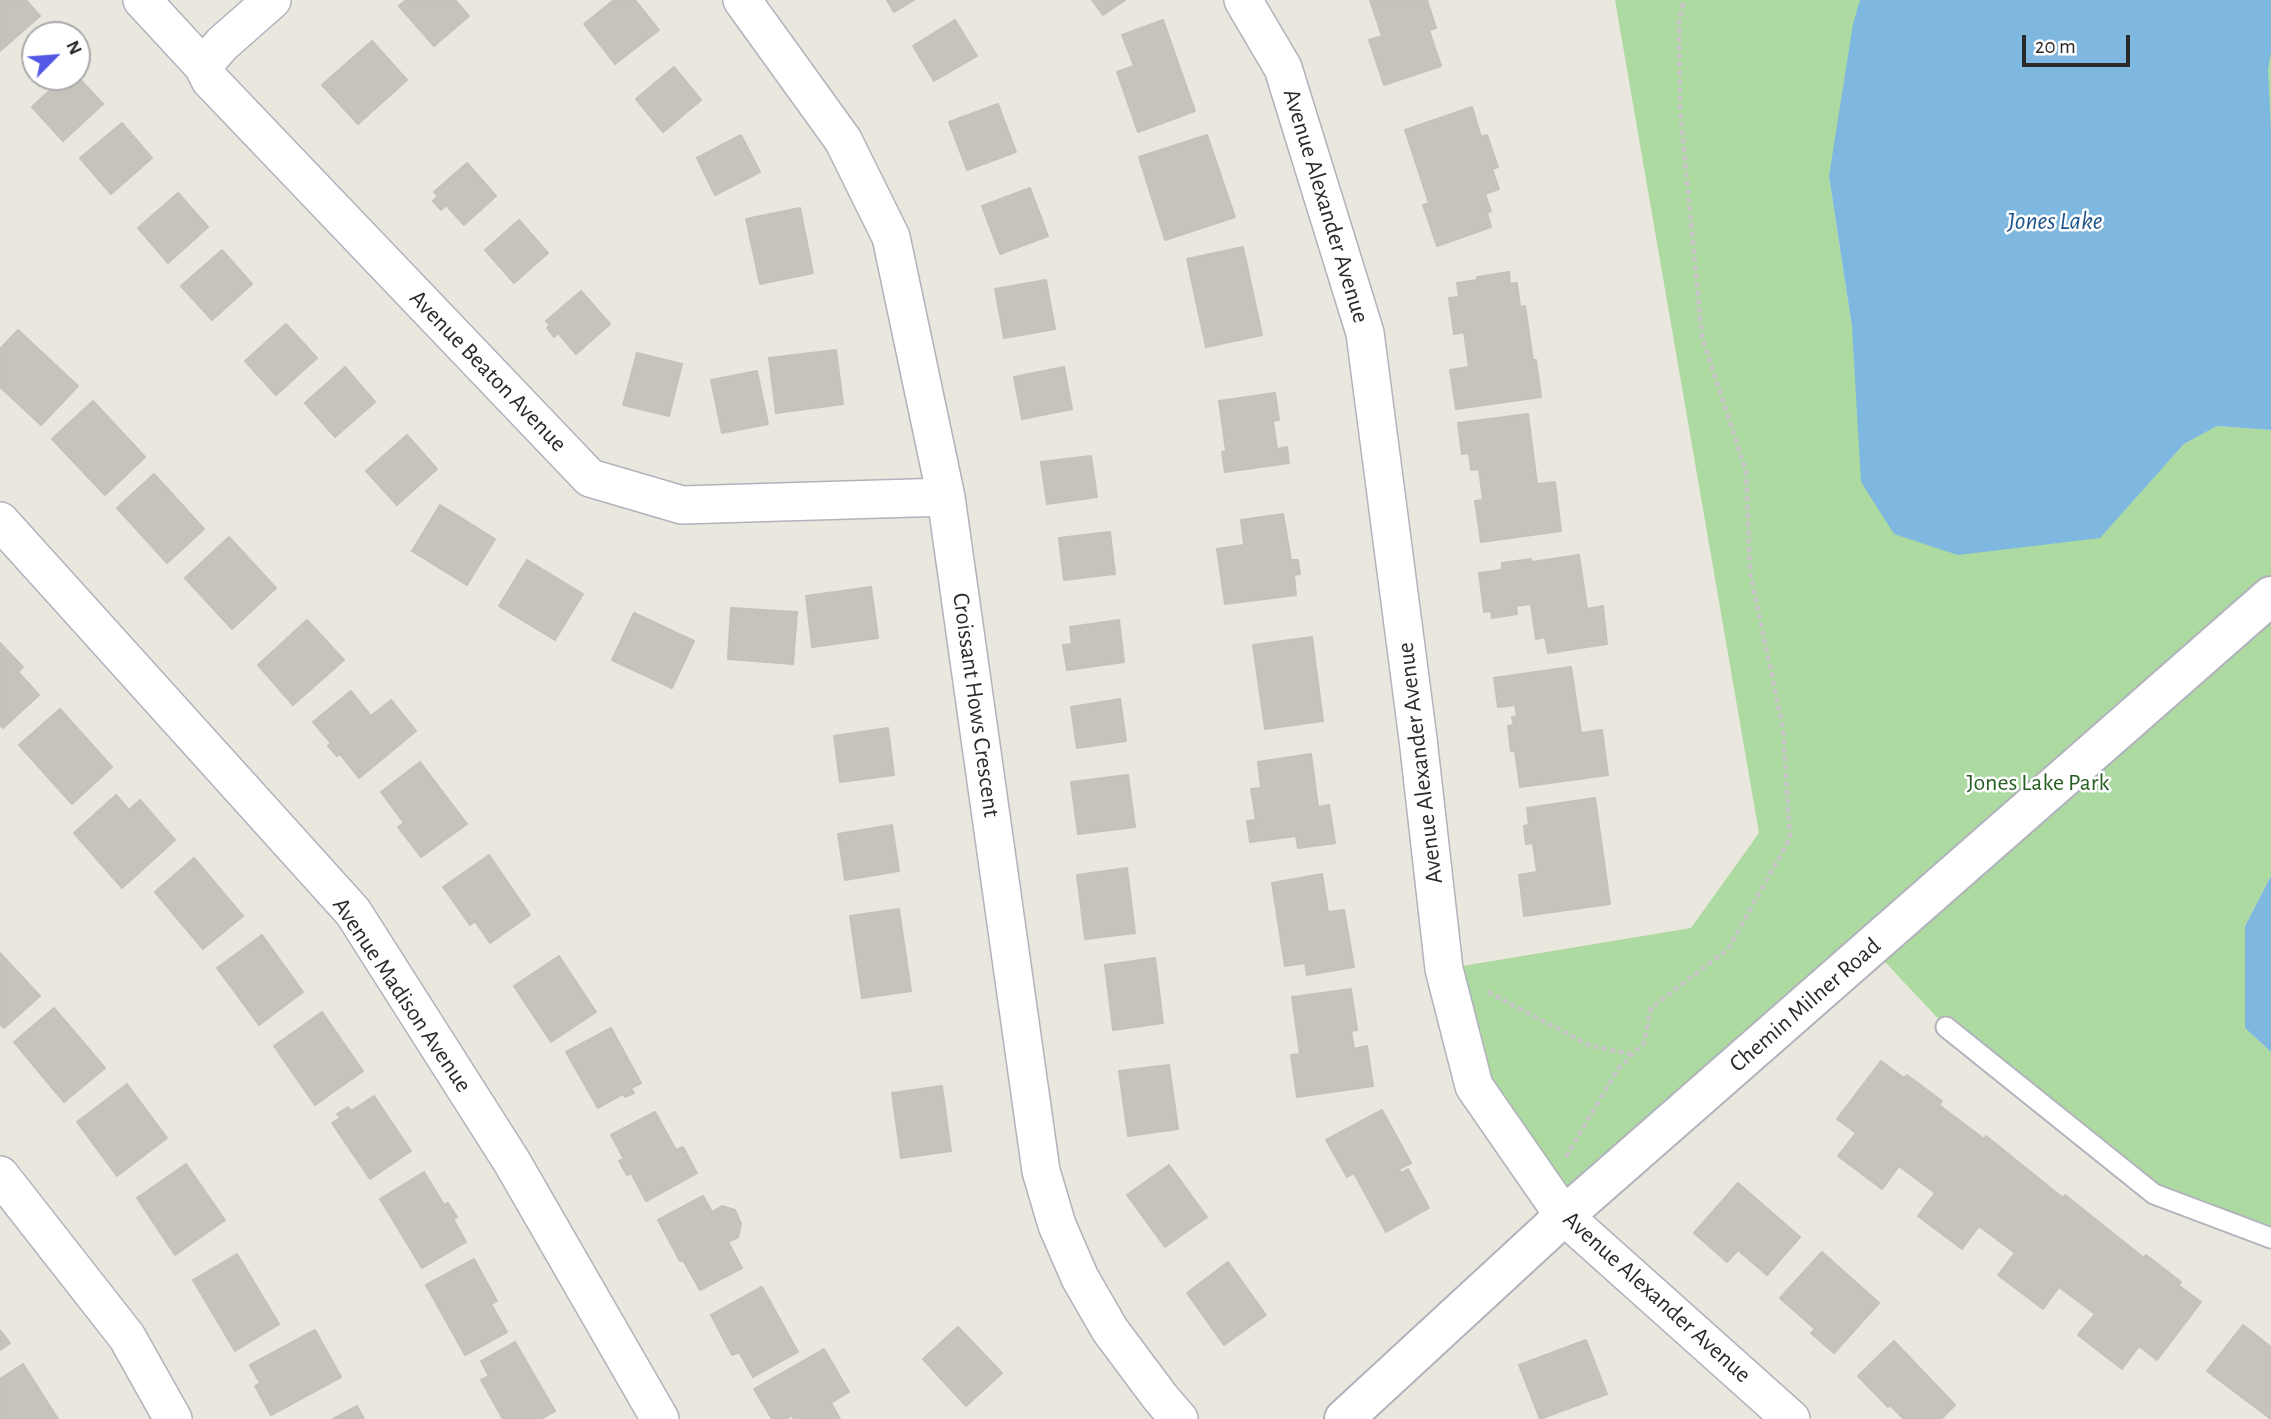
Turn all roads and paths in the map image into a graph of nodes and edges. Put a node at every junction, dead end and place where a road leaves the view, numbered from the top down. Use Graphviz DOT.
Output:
graph roads {
  1 [pos="142,0"];
  2 [pos="272,0"];
  3 [pos="742,0"];
  4 [pos="1243,0"];
  5 [pos="1684,0"];
  6 [pos="203,66"];
  7 [pos="946,497"];
  8 [pos="0,521"];
  9 [pos="2265,601"];
  10 [pos="1444,969"];
  11 [pos="1946,1027"];
  12 [pos="1633,1055"];
  13 [pos="1563,1161"];
  14 [pos="0,1175"];
  15 [pos="1564,1216"];
  16 [pos="2271,1238"];
  17 [pos="173,1419"];
  18 [pos="660,1419"];
  19 [pos="1179,1419"];
  20 [pos="1344,1419"];
  21 [pos="1791,1419"];
  1 -- 6 [label="street, Avenue Beaton Avenue"];
  2 -- 6 [label="street"];
  3 -- 7 [label="street, Croissant Hows Crescent"];
  4 -- 10 [label="street, Avenue Alexander Avenue"];
  5 -- 12 [label="path"];
  6 -- 7 [label="street, Avenue Beaton Avenue"];
  7 -- 19 [label="street, Croissant Hows Crescent"];
  8 -- 18 [label="street, Avenue Madison Avenue"];
  9 -- 15 [label="street, Chemin Milner Road"];
  10 -- 12 [label="path"];
  10 -- 15 [label="street, Avenue Alexander Avenue"];
  11 -- 16 [label="lane"];
  12 -- 13 [label="path"];
  14 -- 17 [label="street"];
  15 -- 20 [label="street, Chemin Milner Road"];
  15 -- 21 [label="street, Avenue Alexander Avenue"];
}
